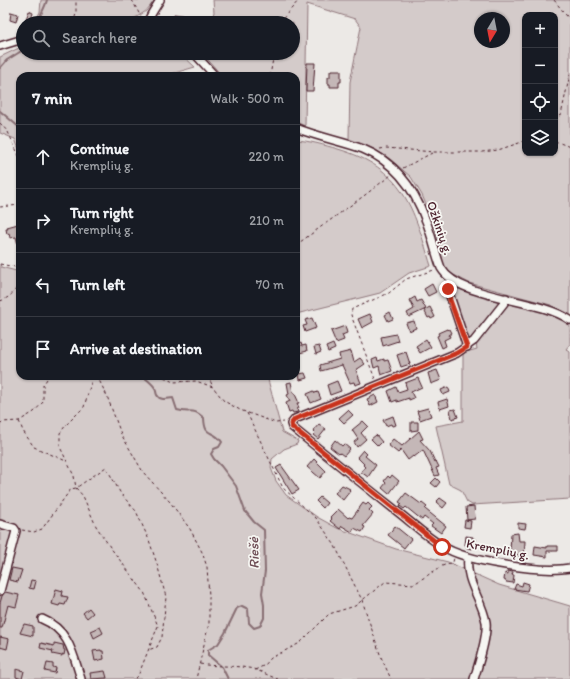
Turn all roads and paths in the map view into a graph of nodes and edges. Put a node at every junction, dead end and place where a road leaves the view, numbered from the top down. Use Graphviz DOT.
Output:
graph roads {
  1 [pos="76,0"];
  2 [pos="132,0"];
  3 [pos="160,0"];
  4 [pos="299,0"];
  5 [pos="554,0"];
  6 [pos="75,16"];
  7 [pos="140,16"];
  8 [pos="150,16"];
  9 [pos="285,16"];
  10 [pos="570,20"];
  11 [pos="16,42"];
  12 [pos="0,46"];
  13 [pos="200,60"];
  14 [pos="273,60"];
  15 [pos="211,72"];
  16 [pos="271,72"];
  17 [pos="570,74"];
  18 [pos="558,118"];
  19 [pos="0,123"];
  20 [pos="300,129"];
  21 [pos="522,142"];
  22 [pos="558,142"];
  23 [pos="570,147"];
  24 [pos="16,149"];
  25 [pos="434,152"];
  26 [pos="375,154"];
  27 [pos="397,172"];
  28 [pos="16,205"];
  29 [pos="0,207"];
  30 [pos="300,242"];
  31 [pos="0,264"];
  32 [pos="16,267"];
  33 [pos="441,268"];
  34 [pos="452,280"];
  35 [pos="16,291"];
  36 [pos="506,298"];
  37 [pos="0,301"];
  38 [pos="570,320"];
  39 [pos="467,347"];
  40 [pos="46,380"];
  41 [pos="92,380"];
  42 [pos="99,380"];
  43 [pos="170,380"];
  44 [pos="210,380"];
  45 [pos="377,386"];
  46 [pos="213,387"];
  47 [pos="247,413"];
  48 [pos="19,421"];
  49 [pos="284,422"];
  50 [pos="0,424"];
  51 [pos="67,461"];
  52 [pos="76,488"];
  53 [pos="0,524"];
  54 [pos="16,530"];
  55 [pos="456,554"];
  56 [pos="468,558"];
  57 [pos="570,568"];
  58 [pos="0,591"];
  59 [pos="362,600"];
  60 [pos="42,619"];
  61 [pos="148,650"];
  62 [pos="199,664"];
  63 [pos="255,670"];
  64 [pos="81,679"];
  65 [pos="135,679"];
  66 [pos="196,679"];
  67 [pos="278,679"];
  68 [pos="391,679"];
  69 [pos="474,679"];
  1 -- 6 [label="path"];
  2 -- 7 [label="path"];
  3 -- 8 [label="street"];
  4 -- 9 [label="path"];
  5 -- 10 [label="path"];
  11 -- 12 [label="street"];
  13 -- 15 [label="street"];
  14 -- 16 [label="path"];
  17 -- 18 [label="path"];
  19 -- 24 [label="path"];
  20 -- 26 [label="street, Ožkinių g."];
  21 -- 25 [label="path"];
  22 -- 23 [label="path"];
  25 -- 26 [label="path"];
  25 -- 27 [label="path"];
  26 -- 27 [label="street, Ožkinių g."];
  27 -- 30 [label="path"];
  27 -- 33 [label="street, Ožkinių g."];
  28 -- 29 [label="path"];
  31 -- 32 [label="path"];
  33 -- 34 [label="street, Ožkinių g."];
  33 -- 45 [label="path"];
  34 -- 36 [label="street, Ožkinių g."];
  34 -- 39 [label="street"];
  35 -- 37 [label="path"];
  36 -- 38 [label="street, Ožkinių g."];
  36 -- 39 [label="street, Kremplių g."];
  39 -- 45 [label="street, Kremplių g."];
  40 -- 48 [label="path"];
  41 -- 51 [label="path"];
  42 -- 62 [label="path"];
  43 -- 46 [label="path"];
  44 -- 46 [label="path"];
  45 -- 55 [label="street, Kremplių g."];
  46 -- 47 [label="path"];
  47 -- 49 [label="path"];
  47 -- 59 [label="path"];
  48 -- 50 [label="path"];
  48 -- 51 [label="path"];
  51 -- 52 [label="path"];
  52 -- 54 [label="path"];
  52 -- 61 [label="path"];
  52 -- 61 [label="path"];
  53 -- 54 [label="street"];
  54 -- 58 [label="street"];
  55 -- 56 [label="street, Kremplių g."];
  55 -- 59 [label="path"];
  56 -- 57 [label="street, Kremplių g."];
  56 -- 69 [label="street"];
  59 -- 63 [label="path"];
  59 -- 68 [label="path"];
  60 -- 64 [label="street"];
  61 -- 65 [label="path"];
  62 -- 63 [label="path"];
  62 -- 66 [label="path"];
  63 -- 67 [label="path"];
}
